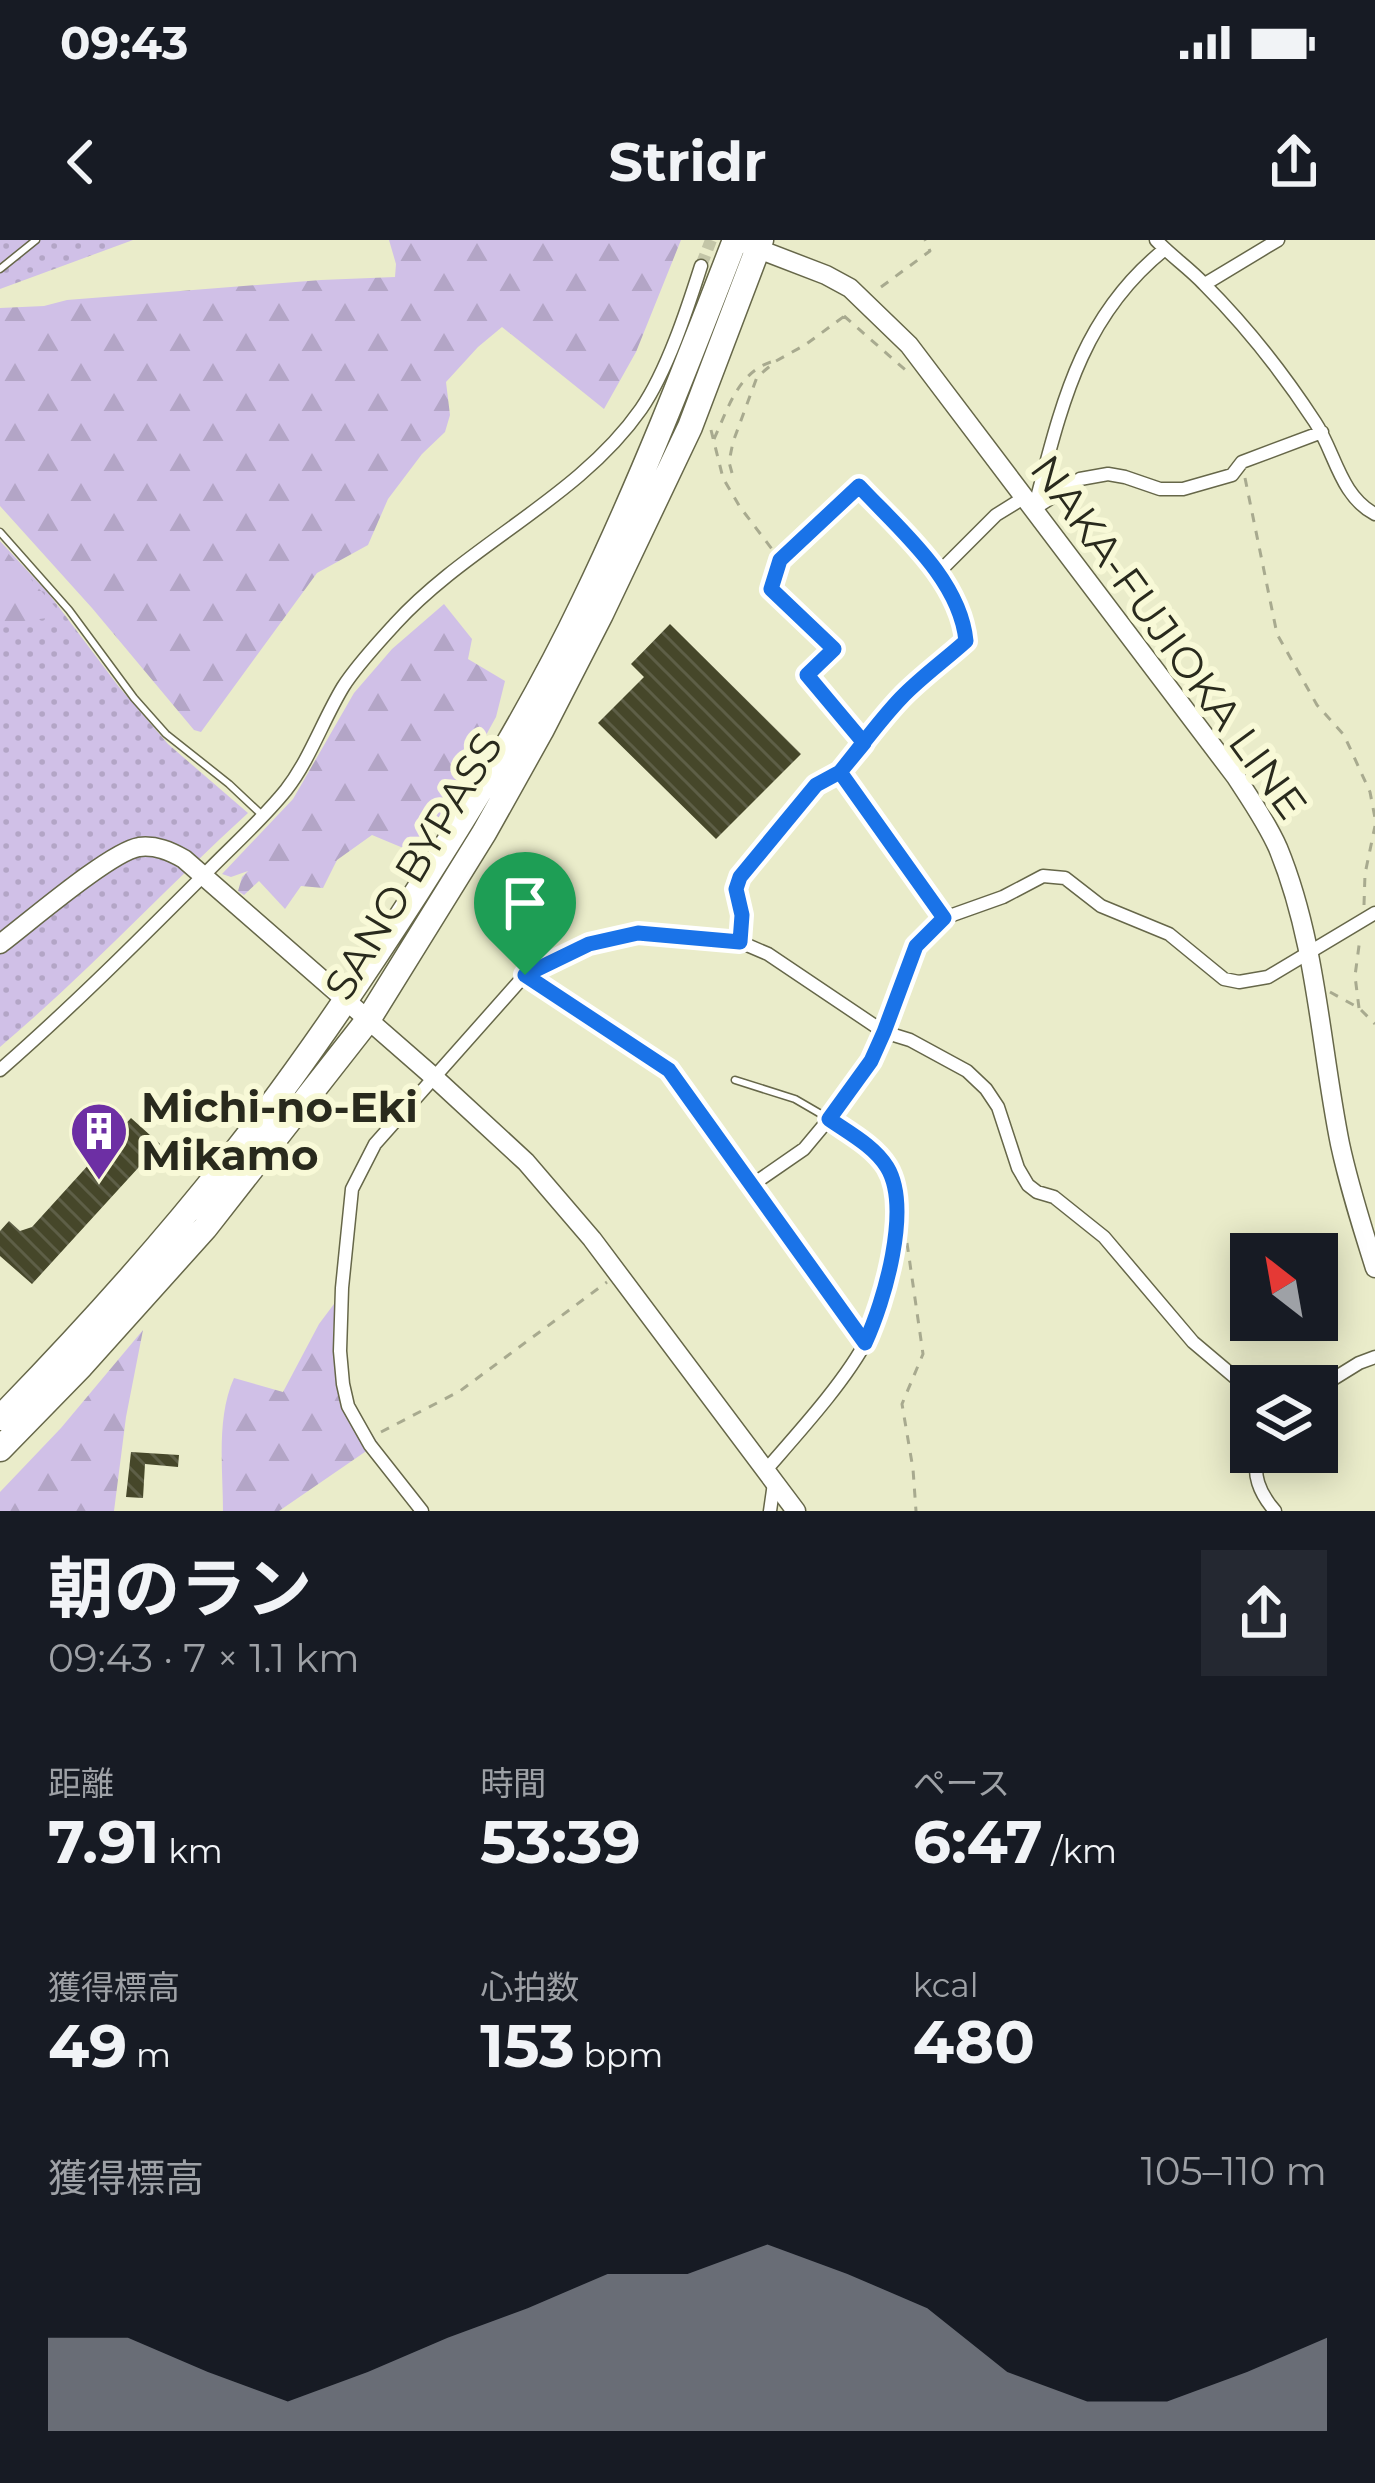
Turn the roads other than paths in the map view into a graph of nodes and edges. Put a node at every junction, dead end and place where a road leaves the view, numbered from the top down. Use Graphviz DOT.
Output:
graph roads {
  1 [pos="36,240"];
  2 [pos="1278,240"];
  3 [pos="747,242"];
  4 [pos="1161,245"];
  5 [pos="701,266"];
  6 [pos="0,268"];
  7 [pos="1204,284"];
  8 [pos="1322,432"];
  9 [pos="1030,503"];
  10 [pos="1375,514"];
  11 [pos="0,532"];
  12 [pos="840,772"];
  13 [pos="264,816"];
  14 [pos="202,877"];
  15 [pos="1375,913"];
  16 [pos="944,918"];
  17 [pos="740,942"];
  18 [pos="0,944"];
  19 [pos="1309,953"];
  20 [pos="525,975"];
  21 [pos="346,1001"];
  22 [pos="368,1020"];
  23 [pos="884,1032"];
  24 [pos="0,1070"];
  25 [pos="436,1078"];
  26 [pos="735,1080"];
  27 [pos="829,1119"];
  28 [pos="752,1185"];
  29 [pos="1375,1268"];
  30 [pos="865,1343"];
  31 [pos="1375,1357"];
  32 [pos="1230,1373"];
  33 [pos="1338,1377"];
  34 [pos="0,1418"];
  35 [pos="0,1449"];
  36 [pos="1256,1473"];
  37 [pos="770,1477"];
  38 [pos="422,1511"];
  39 [pos="770,1511"];
  40 [pos="796,1511"];
  41 [pos="1276,1511"];
  1 -- 6 [label="lane"];
  2 -- 7 [label="street"];
  3 -- 9 [label="main road, NAKA-FUJIOKA LINE"];
  3 -- 21 [label="highway, SANO BYPASS"];
  3 -- 22 [label="highway, SANO BYPASS"];
  4 -- 7 [label="street"];
  4 -- 9 [label="street"];
  5 -- 13 [label="street"];
  7 -- 8 [label="street"];
  8 -- 9 [label="street"];
  8 -- 10 [label="street"];
  9 -- 12 [label="street"];
  9 -- 19 [label="main road, NAKA-FUJIOKA LINE"];
  11 -- 13 [label="lane"];
  12 -- 16 [label="street"];
  12 -- 17 [label="street"];
  13 -- 14 [label="street"];
  14 -- 18 [label="main road"];
  14 -- 21 [label="main road"];
  14 -- 24 [label="street"];
  15 -- 19 [label="street"];
  16 -- 19 [label="street"];
  16 -- 23 [label="street"];
  17 -- 20 [label="street"];
  17 -- 23 [label="street"];
  19 -- 29 [label="main road, NAKA-FUJIOKA LINE"];
  20 -- 25 [label="street"];
  20 -- 28 [label="street"];
  21 -- 22 [label="main road"];
  21 -- 34 [label="highway, SANO BYPASS"];
  22 -- 25 [label="main road"];
  22 -- 35 [label="highway, SANO BYPASS"];
  23 -- 27 [label="street"];
  23 -- 32 [label="street"];
  25 -- 37 [label="main road"];
  25 -- 38 [label="street"];
  26 -- 27 [label="lane"];
  27 -- 28 [label="street"];
  27 -- 30 [label="street"];
  28 -- 30 [label="street"];
  30 -- 37 [label="street"];
  31 -- 33 [label="street"];
  36 -- 41 [label="street"];
  37 -- 39 [label="street"];
  37 -- 40 [label="main road"];
}
